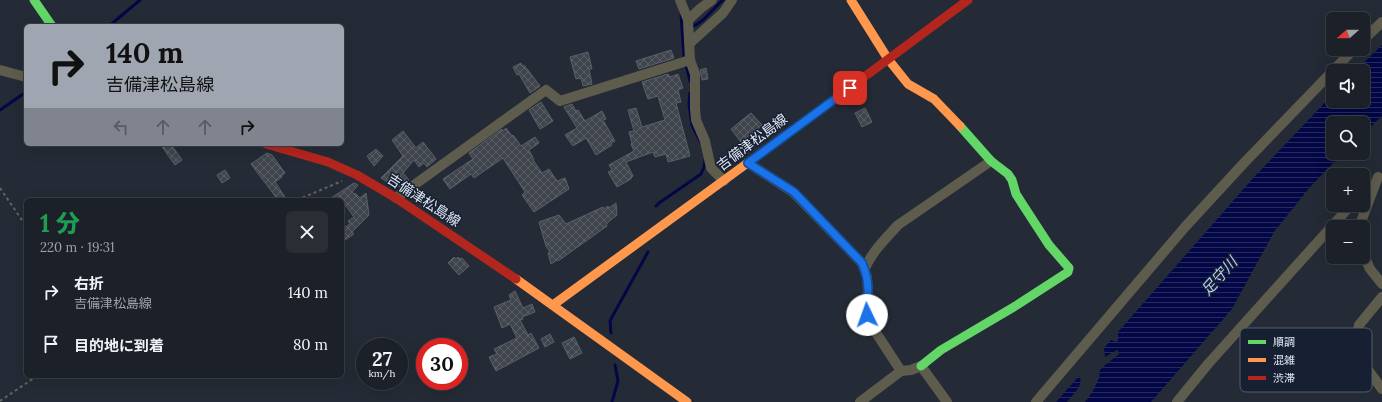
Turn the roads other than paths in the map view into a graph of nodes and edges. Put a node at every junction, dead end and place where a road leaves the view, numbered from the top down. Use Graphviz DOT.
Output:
graph roads {
  1 [pos="34,0"];
  2 [pos="680,0"];
  3 [pos="712,0"];
  4 [pos="732,0"];
  5 [pos="851,0"];
  6 [pos="968,0"];
  7 [pos="1382,22"];
  8 [pos="51,24"];
  9 [pos="688,25"];
  10 [pos="1370,33"];
  11 [pos="690,43"];
  12 [pos="1347,56"];
  13 [pos="888,59"];
  14 [pos="687,61"];
  15 [pos="0,70"];
  16 [pos="24,76"];
  17 [pos="273,146"];
  18 [pos="991,161"];
  19 [pos="748,163"];
  20 [pos="1380,175"];
  21 [pos="724,181"];
  22 [pos="1370,185"];
  23 [pos="396,198"];
  24 [pos="1345,212"];
  25 [pos="1362,220"];
  26 [pos="1368,264"];
  27 [pos="865,268"];
  28 [pos="1382,284"];
  29 [pos="1382,297"];
  30 [pos="552,305"];
  31 [pos="1240,328"];
  32 [pos="1240,328"];
  33 [pos="1358,328"];
  34 [pos="921,366"];
  35 [pos="901,371"];
  36 [pos="1372,375"];
  37 [pos="1382,389"];
  38 [pos="687,402"];
  39 [pos="860,402"];
  40 [pos="947,402"];
  41 [pos="1036,402"];
  42 [pos="1177,402"];
  1 -- 8 [label="main road"];
  2 -- 9 [label="street"];
  3 -- 9 [label="street"];
  4 -- 11 [label="street"];
  5 -- 13 [label="main road"];
  6 -- 13 [label="main road, 吉備津松島線"];
  7 -- 10 [label="street"];
  9 -- 11 [label="street"];
  11 -- 14 [label="street"];
  12 -- 41 [label="street"];
  13 -- 18 [label="main road"];
  13 -- 19 [label="main road, 吉備津松島線"];
  14 -- 21 [label="street"];
  14 -- 23 [label="street"];
  15 -- 16 [label="street"];
  17 -- 23 [label="main road, 吉備津松島線"];
  18 -- 27 [label="street"];
  18 -- 34 [label="main road"];
  19 -- 21 [label="main road, 吉備津松島線"];
  19 -- 27 [label="street"];
  20 -- 22 [label="street"];
  20 -- 25 [label="street"];
  21 -- 30 [label="main road, 吉備津松島線"];
  23 -- 30 [label="main road, 吉備津松島線"];
  24 -- 31 [label="street"];
  26 -- 28 [label="street"];
  27 -- 35 [label="street"];
  29 -- 33 [label="street"];
  30 -- 38 [label="main road, 吉備津松島線"];
  32 -- 42 [label="street"];
  34 -- 35 [label="street"];
  34 -- 40 [label="street"];
  35 -- 39 [label="street"];
  36 -- 37 [label="street"];
}
